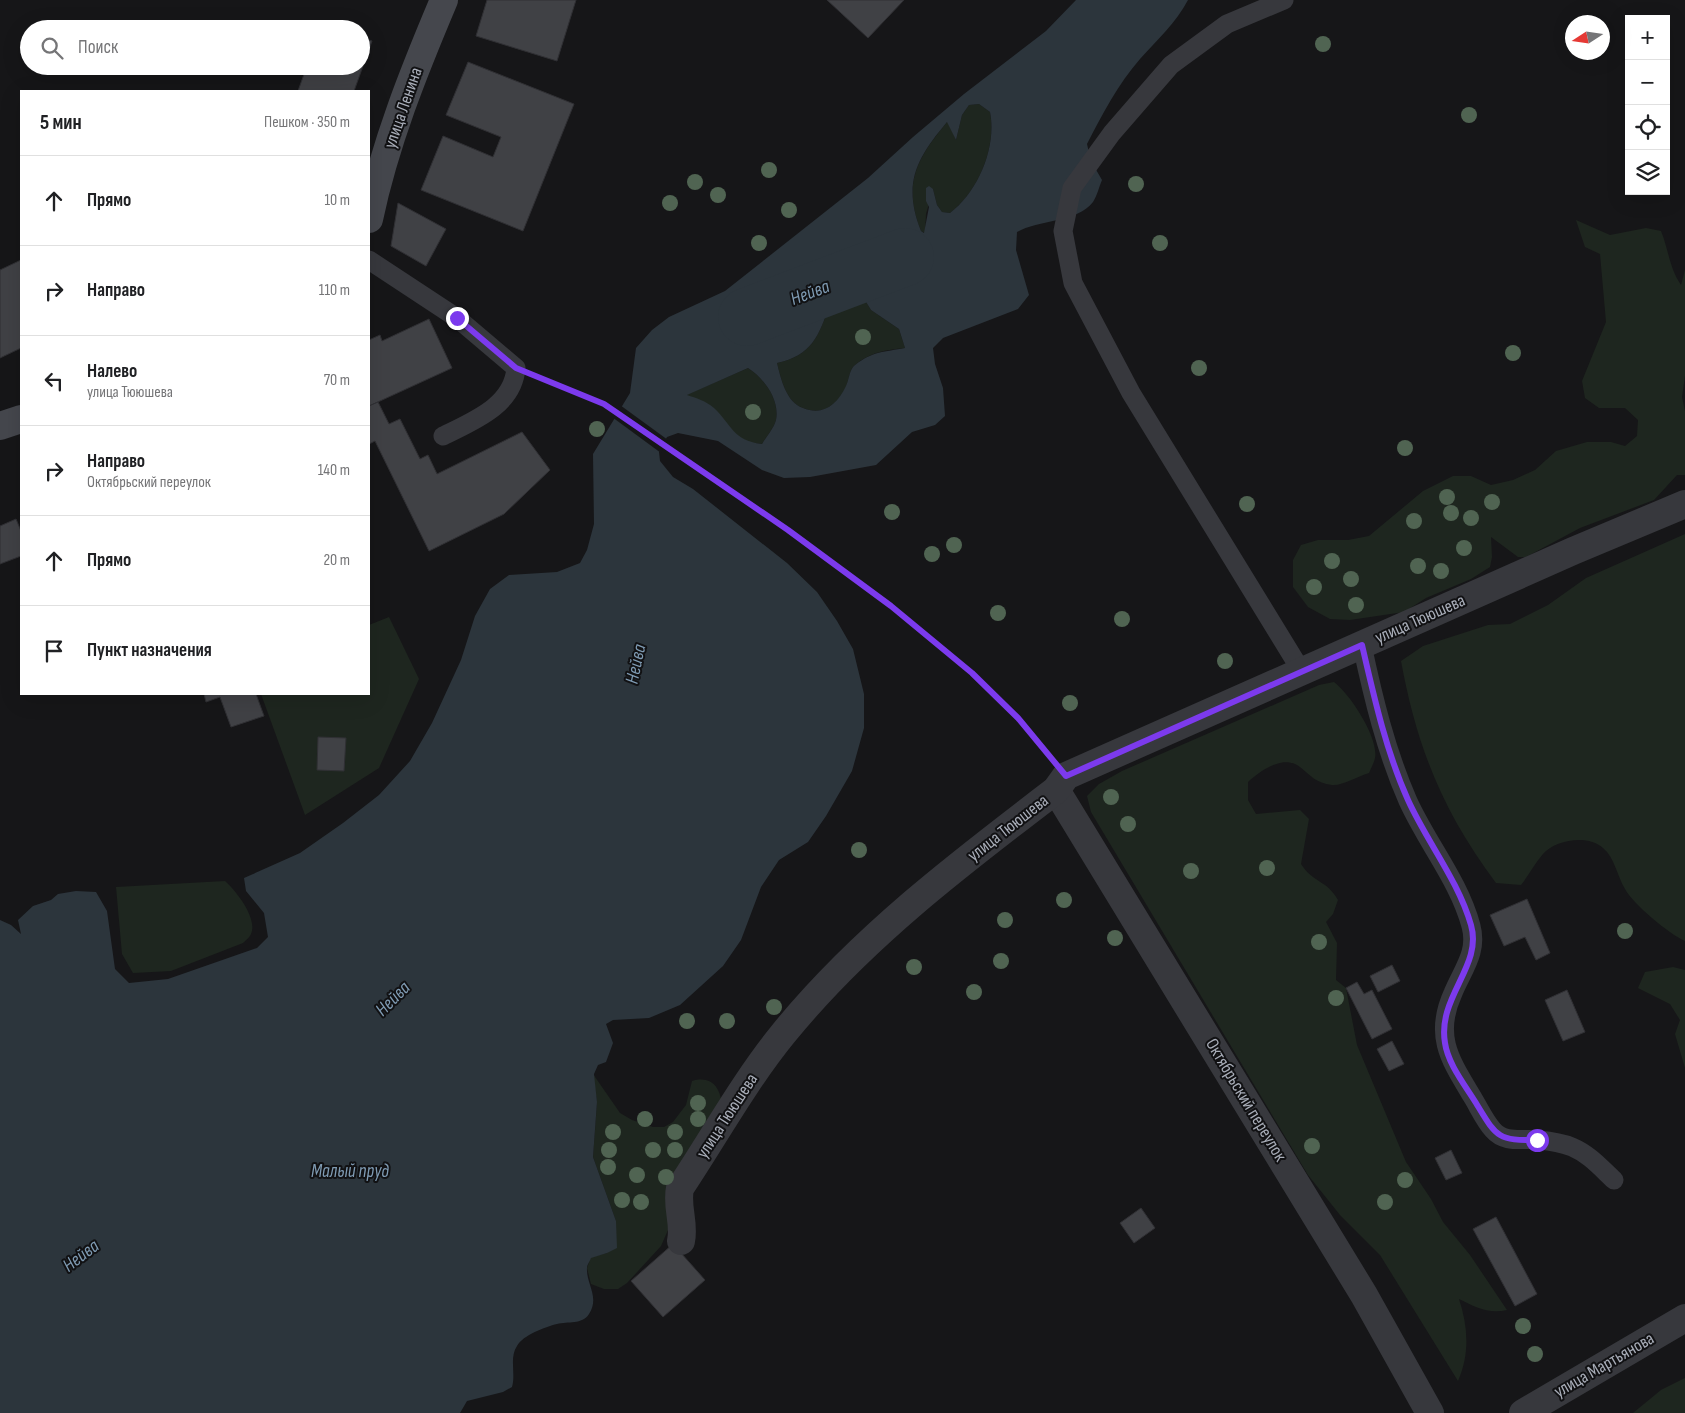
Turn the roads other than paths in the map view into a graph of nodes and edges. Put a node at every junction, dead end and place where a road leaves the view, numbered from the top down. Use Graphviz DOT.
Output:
graph roads {
  1 [pos="444,0"];
  2 [pos="1284,0"];
  3 [pos="370,214"];
  4 [pos="370,261"];
  5 [pos="20,418"];
  6 [pos="0,426"];
  7 [pos="443,436"];
  8 [pos="1685,504"];
  9 [pos="1362,645"];
  10 [pos="1302,672"];
  11 [pos="1061,783"];
  12 [pos="1614,1180"];
  13 [pos="682,1241"];
  14 [pos="1685,1318"];
  15 [pos="1430,1413"];
  16 [pos="1523,1413"];
  1 -- 3 [label="street, улица Ленина"];
  2 -- 10 [label="lane"];
  4 -- 7 [label="lane"];
  5 -- 6 [label="street"];
  8 -- 9 [label="street, улица Тююшева"];
  9 -- 10 [label="street, улица Тююшева"];
  9 -- 12 [label="lane"];
  10 -- 11 [label="street, улица Тююшева"];
  11 -- 13 [label="street, улица Тююшева"];
  11 -- 15 [label="street, Октябрьский переулок"];
  14 -- 16 [label="street, улица Мартьянова"];
}
